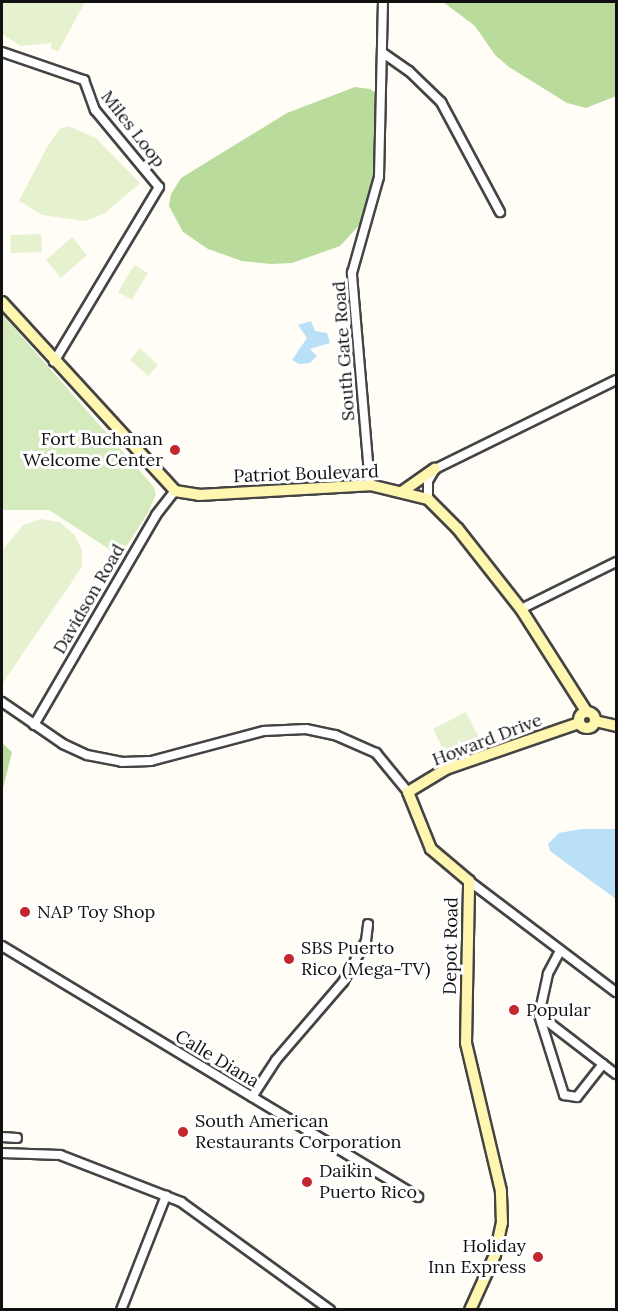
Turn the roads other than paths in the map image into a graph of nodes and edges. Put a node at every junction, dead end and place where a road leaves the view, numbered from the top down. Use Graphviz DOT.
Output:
graph roads {
  1 [pos="383,2"];
  2 [pos="2,51"];
  3 [pos="382,53"];
  4 [pos="500,212"];
  5 [pos="2,302"];
  6 [pos="54,362"];
  7 [pos="616,380"];
  8 [pos="435,469"];
  9 [pos="370,485"];
  10 [pos="175,490"];
  11 [pos="402,490"];
  12 [pos="428,499"];
  13 [pos="616,562"];
  14 [pos="521,609"];
  15 [pos="2,702"];
  16 [pos="586,711"];
  17 [pos="595,721"];
  18 [pos="579,723"];
  19 [pos="34,725"];
  20 [pos="616,726"];
  21 [pos="408,792"];
  22 [pos="469,881"];
  23 [pos="368,924"];
  24 [pos="2,946"];
  25 [pos="560,951"];
  26 [pos="616,992"];
  27 [pos="539,1016"];
  28 [pos="603,1064"];
  29 [pos="616,1074"];
  30 [pos="252,1097"];
  31 [pos="2,1137"];
  32 [pos="16,1138"];
  33 [pos="2,1153"];
  34 [pos="166,1196"];
  35 [pos="418,1197"];
  36 [pos="121,1310"];
  37 [pos="330,1310"];
  38 [pos="470,1310"];
  1 -- 3 [label="street, South Gate Road"];
  2 -- 6 [label="street, Miles Loop"];
  3 -- 4 [label="street"];
  3 -- 9 [label="street, South Gate Road"];
  5 -- 6 [label="street"];
  6 -- 10 [label="street"];
  7 -- 8 [label="street"];
  8 -- 11 [label="street"];
  8 -- 12 [label="street"];
  9 -- 10 [label="street, Patriot Boulevard"];
  9 -- 11 [label="street, Patriot Boulevard"];
  10 -- 19 [label="street, Davidson Road"];
  11 -- 12 [label="street, Patriot Boulevard"];
  12 -- 14 [label="street, Patriot Boulevard"];
  13 -- 14 [label="street"];
  14 -- 16 [label="street, Patriot Boulevard"];
  15 -- 19 [label="street, Depot Road"];
  16 -- 17 [label="street"];
  16 -- 18 [label="street"];
  17 -- 18 [label="street"];
  17 -- 20 [label="street"];
  18 -- 21 [label="street, Howard Drive"];
  19 -- 21 [label="street, Depot Road"];
  21 -- 22 [label="street, Depot Road"];
  22 -- 25 [label="street"];
  22 -- 38 [label="street, Depot Road"];
  23 -- 30 [label="street"];
  24 -- 30 [label="street, Calle Diana"];
  25 -- 26 [label="street"];
  25 -- 27 [label="street"];
  27 -- 28 [label="street"];
  27 -- 28 [label="street"];
  28 -- 29 [label="street"];
  30 -- 35 [label="street, Calle Diana"];
  31 -- 32 [label="street"];
  33 -- 34 [label="street"];
  34 -- 36 [label="street"];
  34 -- 37 [label="street"];
}
